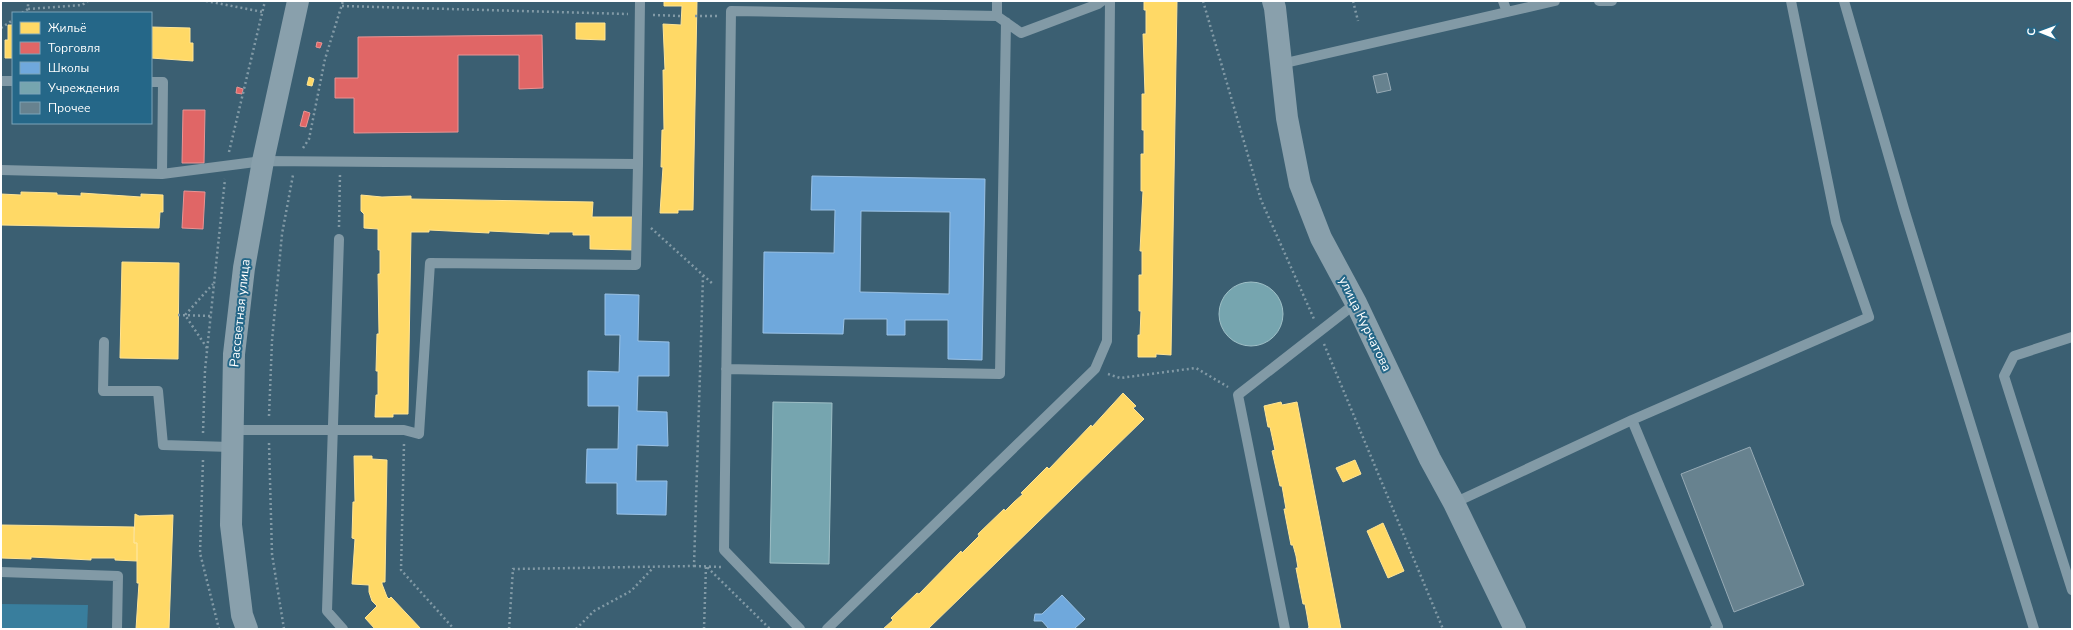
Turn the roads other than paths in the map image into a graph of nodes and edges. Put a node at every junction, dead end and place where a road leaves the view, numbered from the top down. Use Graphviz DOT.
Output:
graph roads {
  1 [pos="298,1"];
  2 [pos="640,1"];
  3 [pos="997,1"];
  4 [pos="1102,1"];
  5 [pos="1110,1"];
  6 [pos="1273,1"];
  7 [pos="1503,1"];
  8 [pos="1555,1"];
  9 [pos="1599,1"];
  10 [pos="1612,1"];
  11 [pos="1791,1"];
  12 [pos="1844,1"];
  13 [pos="1507,12"];
  14 [pos="997,16"];
  15 [pos="1006,22"];
  16 [pos="1281,64"];
  17 [pos="1,81"];
  18 [pos="12,81"];
  19 [pos="152,82"];
  20 [pos="263,160"];
  21 [pos="638,164"];
  22 [pos="1,170"];
  23 [pos="162,174"];
  24 [pos="339,240"];
  25 [pos="1356,303"];
  26 [pos="2072,337"];
  27 [pos="104,342"];
  28 [pos="726,369"];
  29 [pos="1632,420"];
  30 [pos="333,431"];
  31 [pos="231,439"];
  32 [pos="1454,503"];
  33 [pos="1,572"];
  34 [pos="2072,590"];
  35 [pos="117,629"];
  36 [pos="247,629"];
  37 [pos="343,629"];
  38 [pos="800,629"];
  39 [pos="827,629"];
  40 [pos="1285,629"];
  41 [pos="1515,629"];
  42 [pos="1715,629"];
  43 [pos="2034,629"];
  1 -- 20 [label="main road, Рассветная улица"];
  2 -- 21 [label="lane"];
  3 -- 14 [label="lane"];
  4 -- 15 [label="lane"];
  5 -- 39 [label="lane"];
  6 -- 16 [label="main road, улица Курчатова"];
  7 -- 13 [label="lane"];
  8 -- 13 [label="lane"];
  9 -- 10 [label="lane"];
  11 -- 29 [label="lane"];
  12 -- 43 [label="lane"];
  13 -- 16 [label="lane"];
  14 -- 15 [label="lane"];
  14 -- 28 [label="lane"];
  15 -- 28 [label="lane"];
  16 -- 25 [label="main road, улица Курчатова"];
  17 -- 18 [label="lane"];
  19 -- 23 [label="lane"];
  20 -- 21 [label="lane"];
  20 -- 23 [label="lane"];
  20 -- 31 [label="main road, Рассветная улица"];
  21 -- 30 [label="lane"];
  22 -- 23 [label="lane"];
  24 -- 30 [label="lane"];
  25 -- 32 [label="main road, улица Курчатова"];
  25 -- 40 [label="lane"];
  26 -- 34 [label="lane"];
  27 -- 31 [label="lane"];
  28 -- 38 [label="lane"];
  29 -- 32 [label="lane"];
  29 -- 42 [label="lane"];
  30 -- 31 [label="lane"];
  30 -- 37 [label="lane"];
  31 -- 36 [label="main road, Рассветная улица"];
  32 -- 41 [label="main road, улица Курчатова"];
  33 -- 35 [label="lane"];
}
